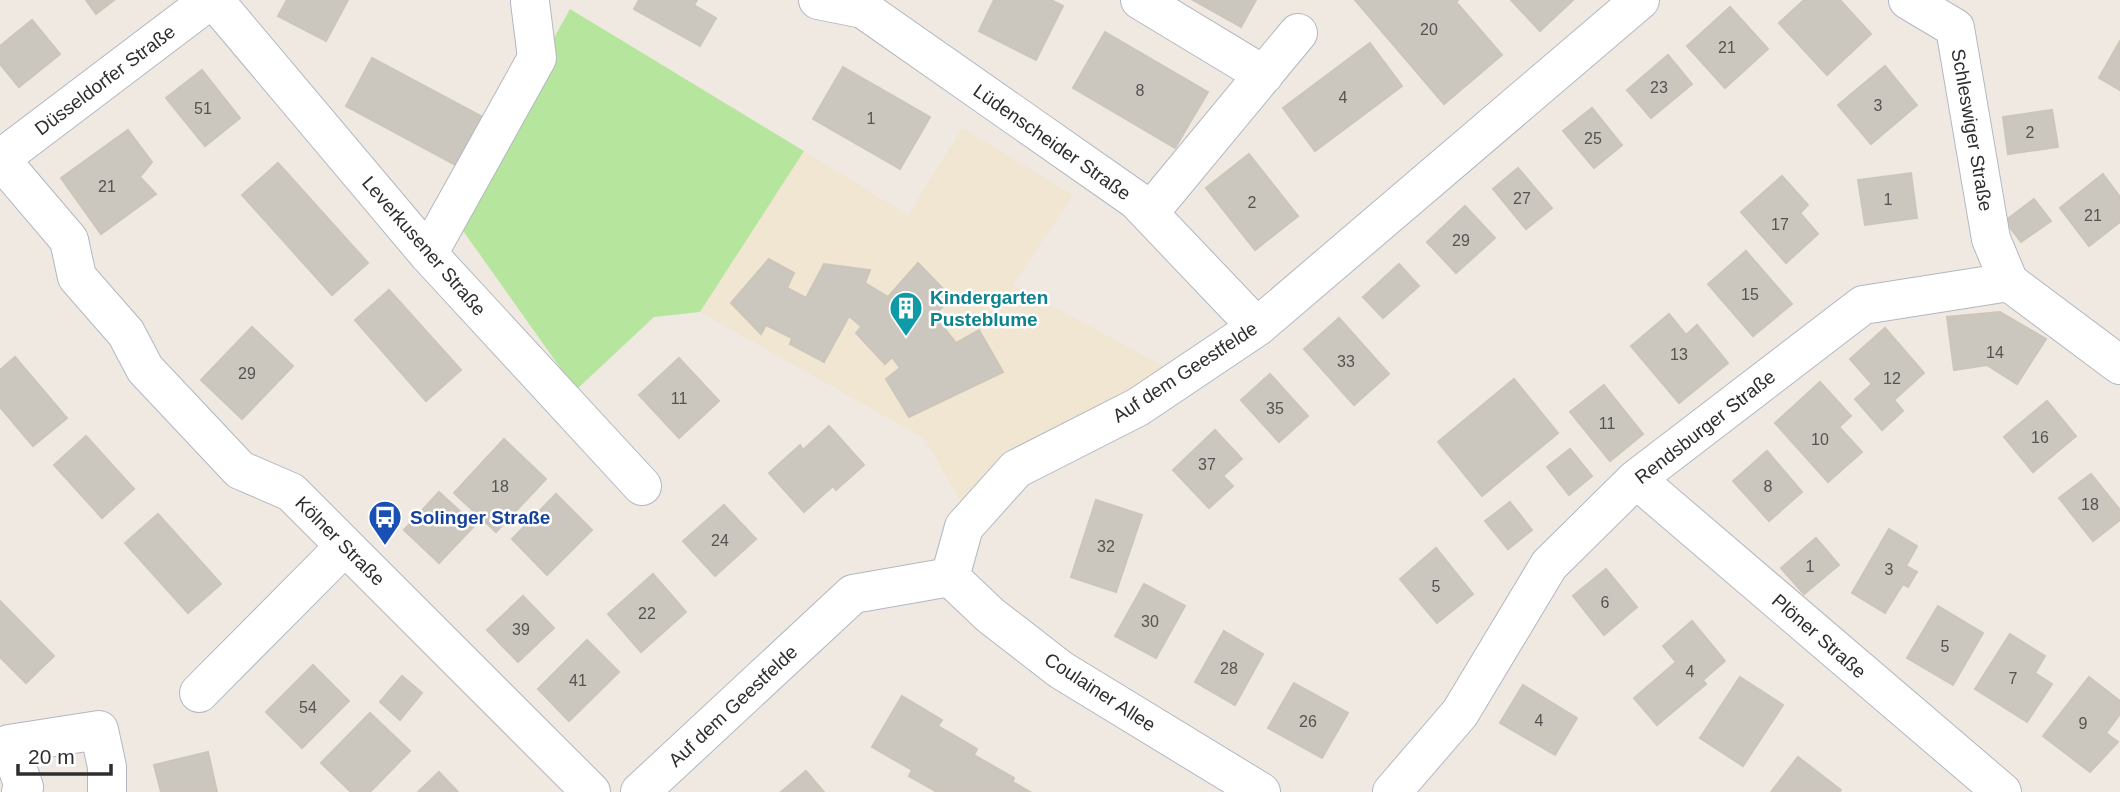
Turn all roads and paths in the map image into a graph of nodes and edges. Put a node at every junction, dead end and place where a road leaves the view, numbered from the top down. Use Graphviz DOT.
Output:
graph roads {
  1 [pos="212,0"];
  2 [pos="818,0"];
  3 [pos="1140,0"];
  4 [pos="1640,0"];
  5 [pos="1908,0"];
  6 [pos="530,2"];
  7 [pos="1298,33"];
  8 [pos="1264,75"];
  9 [pos="0,159"];
  10 [pos="1149,213"];
  11 [pos="428,254"];
  12 [pos="2009,282"];
  13 [pos="1257,327"];
  14 [pos="2120,365"];
  15 [pos="1636,479"];
  16 [pos="642,486"];
  17 [pos="344,547"];
  18 [pos="950,577"];
  19 [pos="199,693"];
  20 [pos="5,739"];
  21 [pos="21,792"];
  22 [pos="107,792"];
  23 [pos="591,792"];
  24 [pos="640,792"];
  25 [pos="1261,792"];
  26 [pos="1392,792"];
  27 [pos="2002,792"];
  1 -- 9 [label="street, Düsseldorfer Straße"];
  1 -- 11 [label="street, Leverkusener Straße"];
  2 -- 10 [label="street, Lüdenscheider Straße"];
  3 -- 8 [label="street"];
  4 -- 13 [label="street, Auf dem Geestfelde"];
  5 -- 12 [label="street, Schleswiger Straße"];
  6 -- 11 [label="street"];
  7 -- 8 [label="street"];
  8 -- 10 [label="street"];
  9 -- 17 [label="street, Kölner Straße"];
  10 -- 13 [label="street, Lüdenscheider Straße"];
  11 -- 16 [label="street, Leverkusener Straße"];
  12 -- 14 [label="street"];
  12 -- 15 [label="street, Rendsburger Straße"];
  13 -- 18 [label="street, Auf dem Geestfelde"];
  15 -- 26 [label="street, Rendsburger Straße"];
  15 -- 27 [label="street, Plöner Straße"];
  17 -- 19 [label="street"];
  17 -- 23 [label="street, Kölner Straße"];
  18 -- 24 [label="street, Auf dem Geestfelde"];
  18 -- 25 [label="street, Coulainer Allee"];
  20 -- 21 [label="street"];
  20 -- 22 [label="street"];
}
